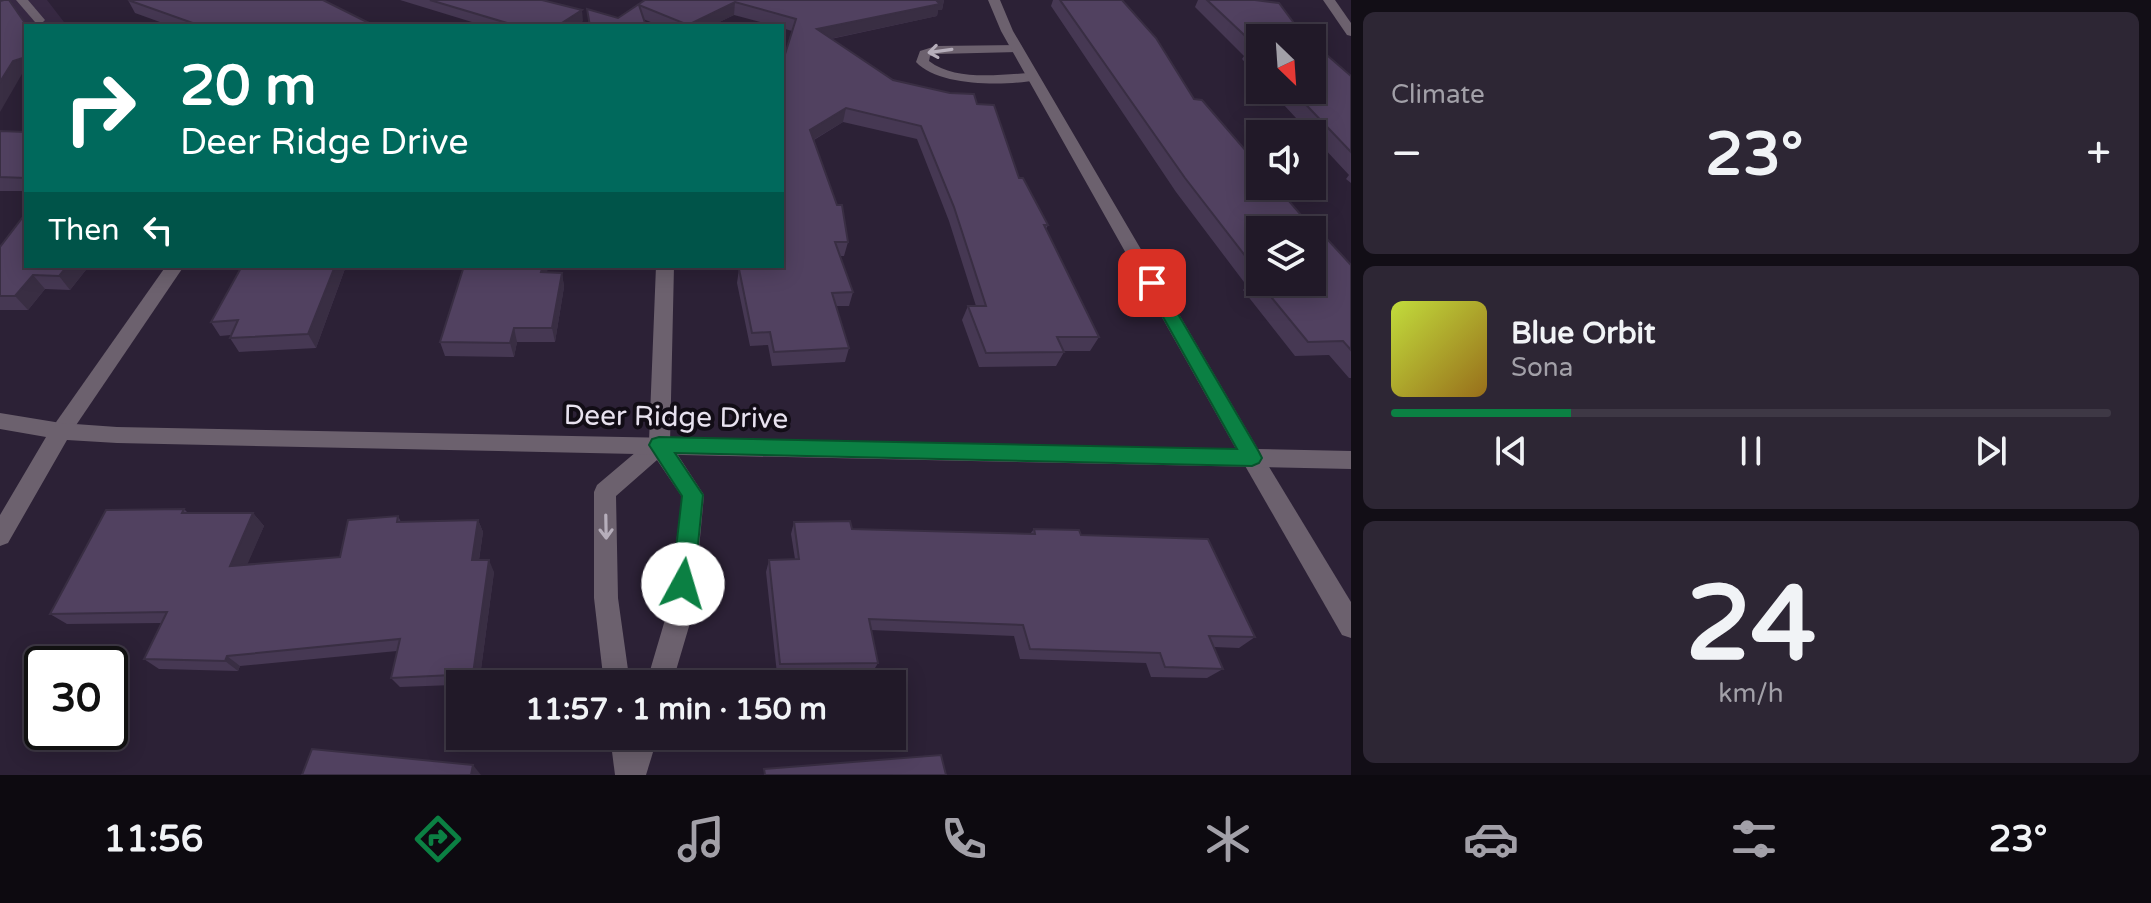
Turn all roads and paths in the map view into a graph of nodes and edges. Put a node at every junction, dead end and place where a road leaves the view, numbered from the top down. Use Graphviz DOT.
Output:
graph roads {
  1 [pos="994,0"];
  2 [pos="1329,0"];
  3 [pos="19,3"];
  4 [pos="39,20"];
  5 [pos="1351,32"];
  6 [pos="1018,49"];
  7 [pos="1033,77"];
  8 [pos="174,268"];
  9 [pos="665,268"];
  10 [pos="0,421"];
  11 [pos="61,431"];
  12 [pos="659,445"];
  13 [pos="1252,458"];
  14 [pos="1351,460"];
  15 [pos="0,536"];
  16 [pos="1351,626"];
  17 [pos="615,670"];
  18 [pos="663,670"];
  19 [pos="627,750"];
  20 [pos="639,750"];
  21 [pos="631,775"];
  1 -- 6 [label="street"];
  2 -- 5 [label="street"];
  3 -- 4 [label="street"];
  6 -- 7 [label="street"];
  6 -- 7 [label="street, one-way"];
  7 -- 13 [label="street"];
  8 -- 11 [label="street"];
  9 -- 12 [label="street"];
  10 -- 11 [label="street, Deer Ridge Drive"];
  11 -- 12 [label="street, Deer Ridge Drive"];
  11 -- 15 [label="street"];
  12 -- 13 [label="street, Deer Ridge Drive"];
  12 -- 17 [label="street, one-way"];
  12 -- 18 [label="street"];
  13 -- 14 [label="street, Deer Ridge Drive"];
  13 -- 16 [label="street"];
  19 -- 21 [label="street"];
  20 -- 21 [label="street"];
}
